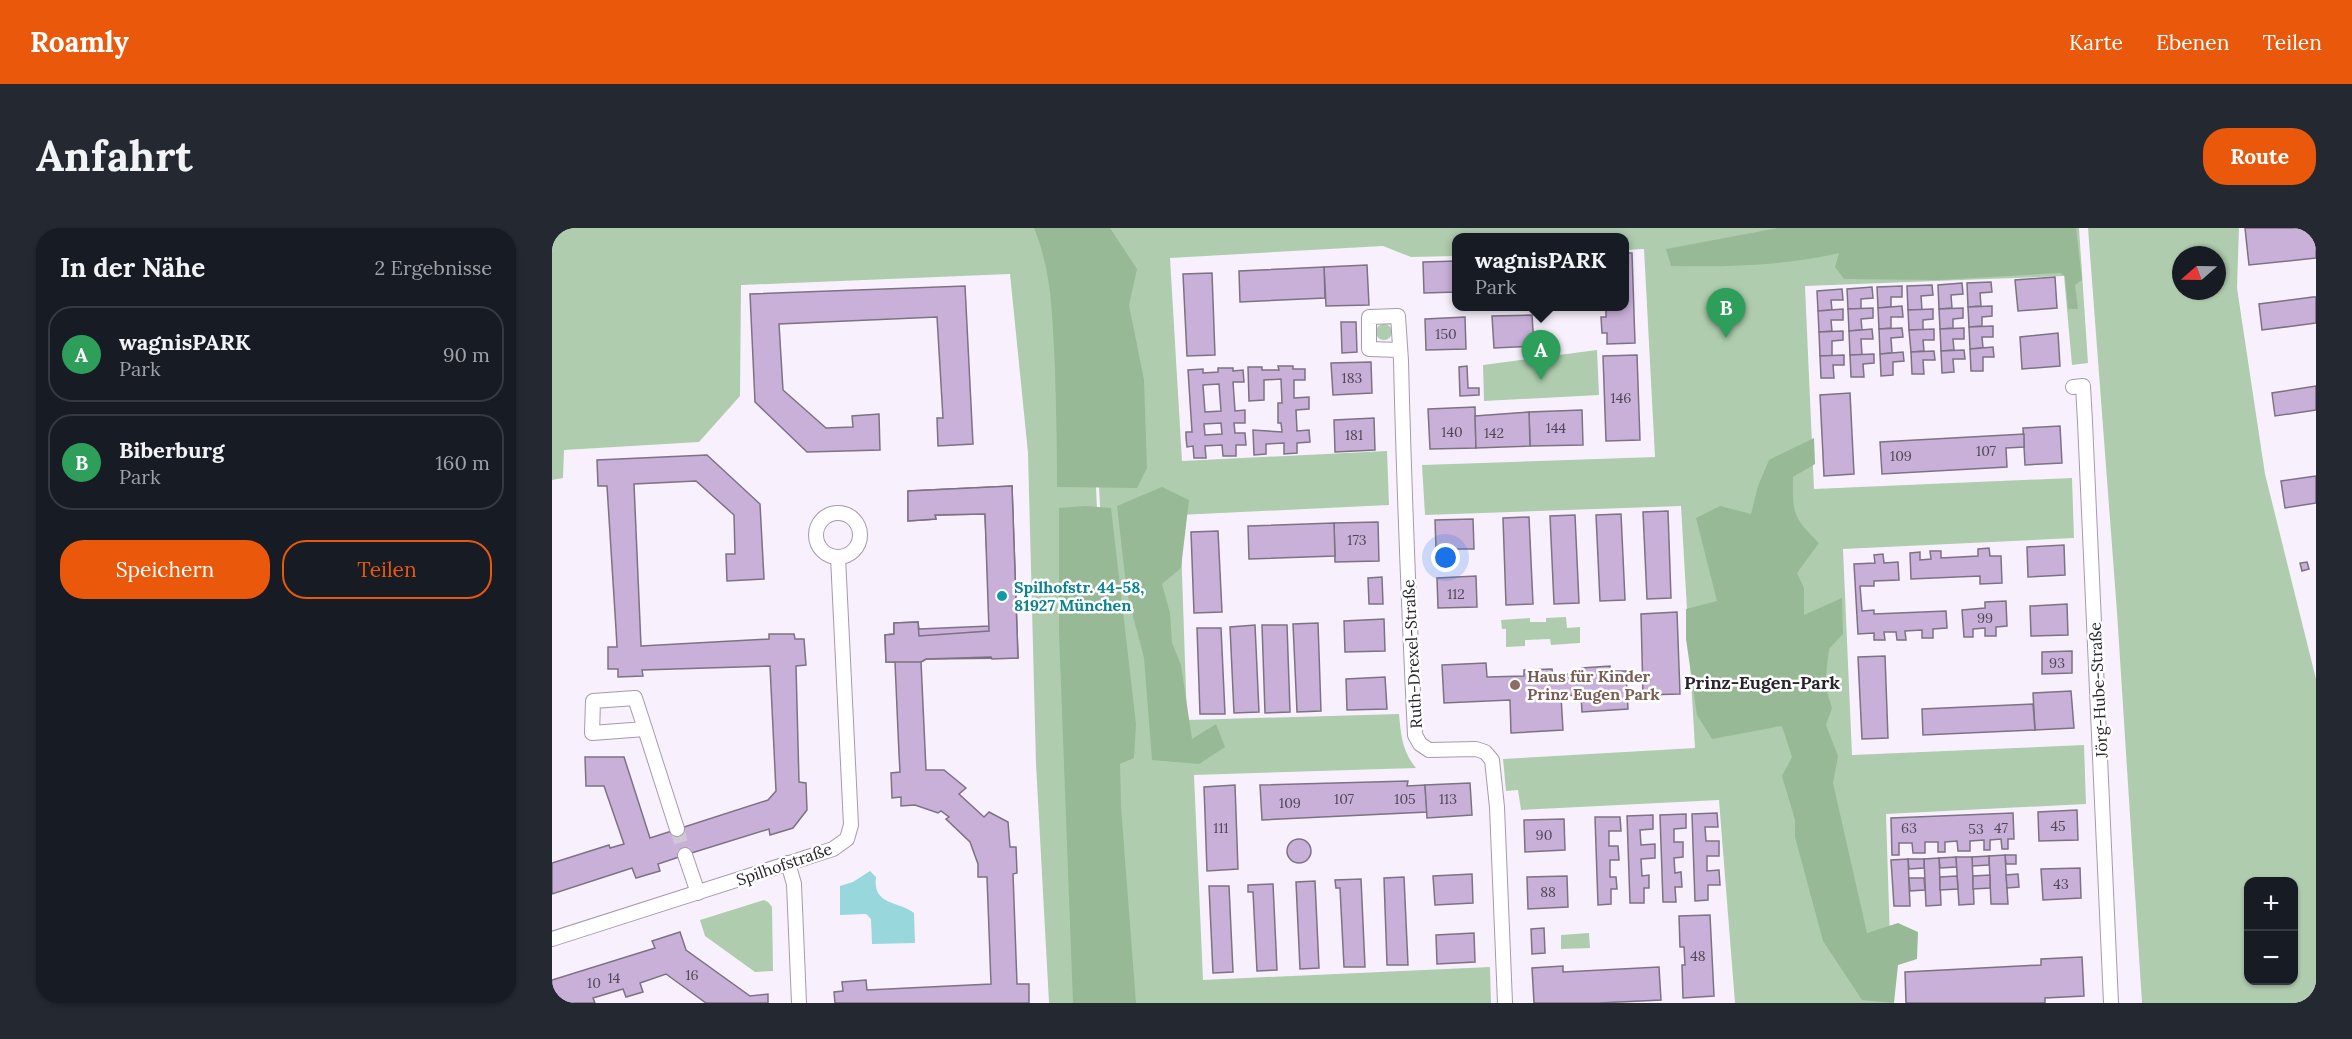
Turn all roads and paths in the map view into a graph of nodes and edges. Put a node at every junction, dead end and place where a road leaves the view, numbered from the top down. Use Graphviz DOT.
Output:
graph roads {
  1 [pos="1400,350"];
  2 [pos="2073,387"];
  3 [pos="838,557"];
  4 [pos="645,729"];
  5 [pos="676,829"];
  6 [pos="685,855"];
  7 [pos="788,863"];
  8 [pos="698,893"];
  9 [pos="552,939"];
  10 [pos="799,1003"];
  11 [pos="1505,1003"];
  12 [pos="2111,1003"];
  1 -- 11 [label="street, Ruth-Drexel-Straße"];
  2 -- 12 [label="street, Jörg-Hube-Straße"];
  3 -- 7 [label="street, Spilhofstraße"];
  4 -- 5 [label="street"];
  6 -- 8 [label="street"];
  7 -- 8 [label="street, Spilhofstraße"];
  7 -- 10 [label="street"];
  8 -- 9 [label="street, Spilhofstraße"];
}
